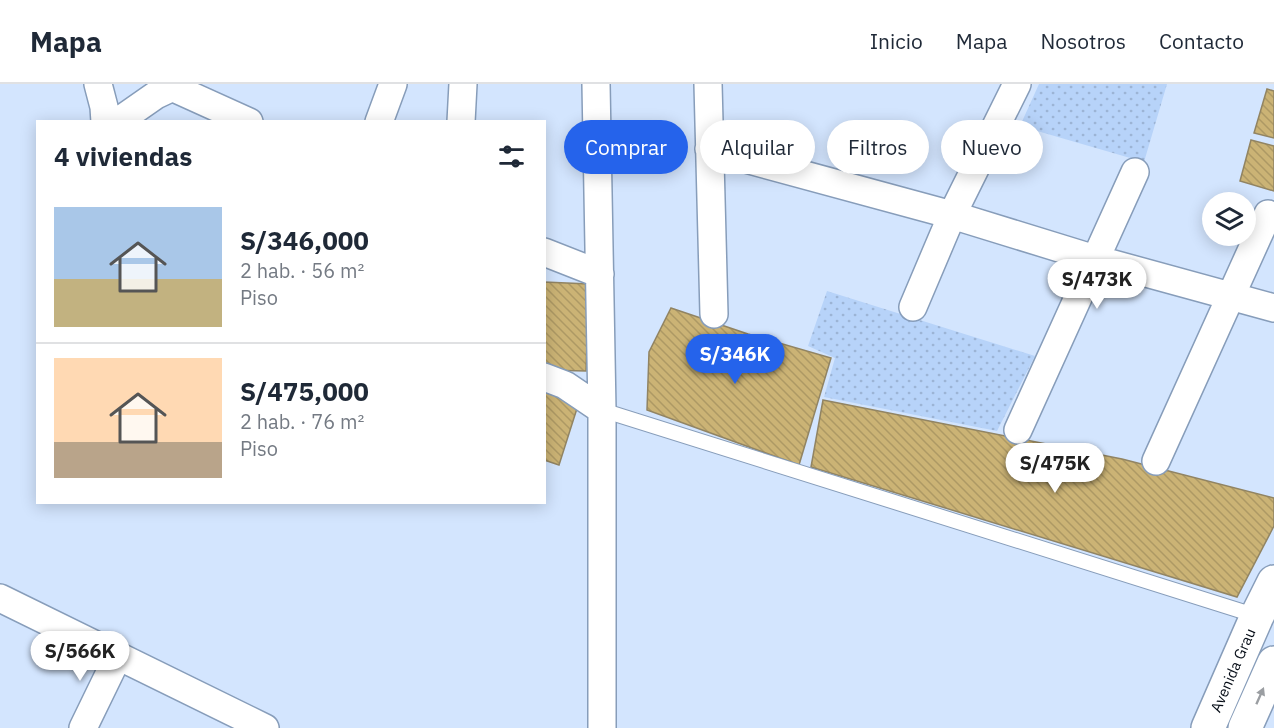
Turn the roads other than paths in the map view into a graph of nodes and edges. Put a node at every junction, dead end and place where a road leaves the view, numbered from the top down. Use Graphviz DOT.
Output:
graph roads {
  1 [pos="98,84"];
  2 [pos="463,84"];
  3 [pos="596,84"];
  4 [pos="708,84"];
  5 [pos="1017,84"];
  6 [pos="390,85"];
  7 [pos="169,86"];
  8 [pos="105,120"];
  9 [pos="122,120"];
  10 [pos="245,120"];
  11 [pos="380,120"];
  12 [pos="461,120"];
  13 [pos="709,120"];
  14 [pos="1135,172"];
  15 [pos="710,174"];
  16 [pos="801,174"];
  17 [pos="1268,214"];
  18 [pos="952,215"];
  19 [pos="546,253"];
  20 [pos="1095,259"];
  21 [pos="600,274"];
  22 [pos="1230,296"];
  23 [pos="913,307"];
  24 [pos="1274,308"];
  25 [pos="714,314"];
  26 [pos="546,377"];
  27 [pos="602,410"];
  28 [pos="1018,430"];
  29 [pos="1156,462"];
  30 [pos="1274,582"];
  31 [pos="2,604"];
  32 [pos="1257,616"];
  33 [pos="118,656"];
  34 [pos="1274,663"];
  35 [pos="83,728"];
  36 [pos="265,728"];
  37 [pos="602,728"];
  38 [pos="1208,728"];
  39 [pos="1245,728"];
  1 -- 8 [label="street"];
  2 -- 12 [label="street"];
  3 -- 21 [label="street"];
  4 -- 13 [label="street"];
  5 -- 18 [label="street"];
  6 -- 11 [label="street"];
  7 -- 9 [label="street"];
  7 -- 10 [label="street"];
  14 -- 20 [label="street"];
  15 -- 25 [label="street"];
  16 -- 18 [label="street"];
  17 -- 22 [label="street"];
  18 -- 20 [label="street"];
  18 -- 23 [label="street"];
  19 -- 21 [label="street"];
  20 -- 22 [label="street"];
  20 -- 28 [label="street"];
  21 -- 27 [label="street"];
  22 -- 24 [label="street"];
  22 -- 29 [label="street"];
  26 -- 27 [label="street"];
  27 -- 32 [label="lane"];
  27 -- 37 [label="street"];
  30 -- 32 [label="street, Avenida Grau"];
  31 -- 33 [label="street"];
  32 -- 38 [label="street, Avenida Grau"];
  33 -- 35 [label="street"];
  33 -- 36 [label="street"];
  39 -- 34 [label="street, one-way"];
}
